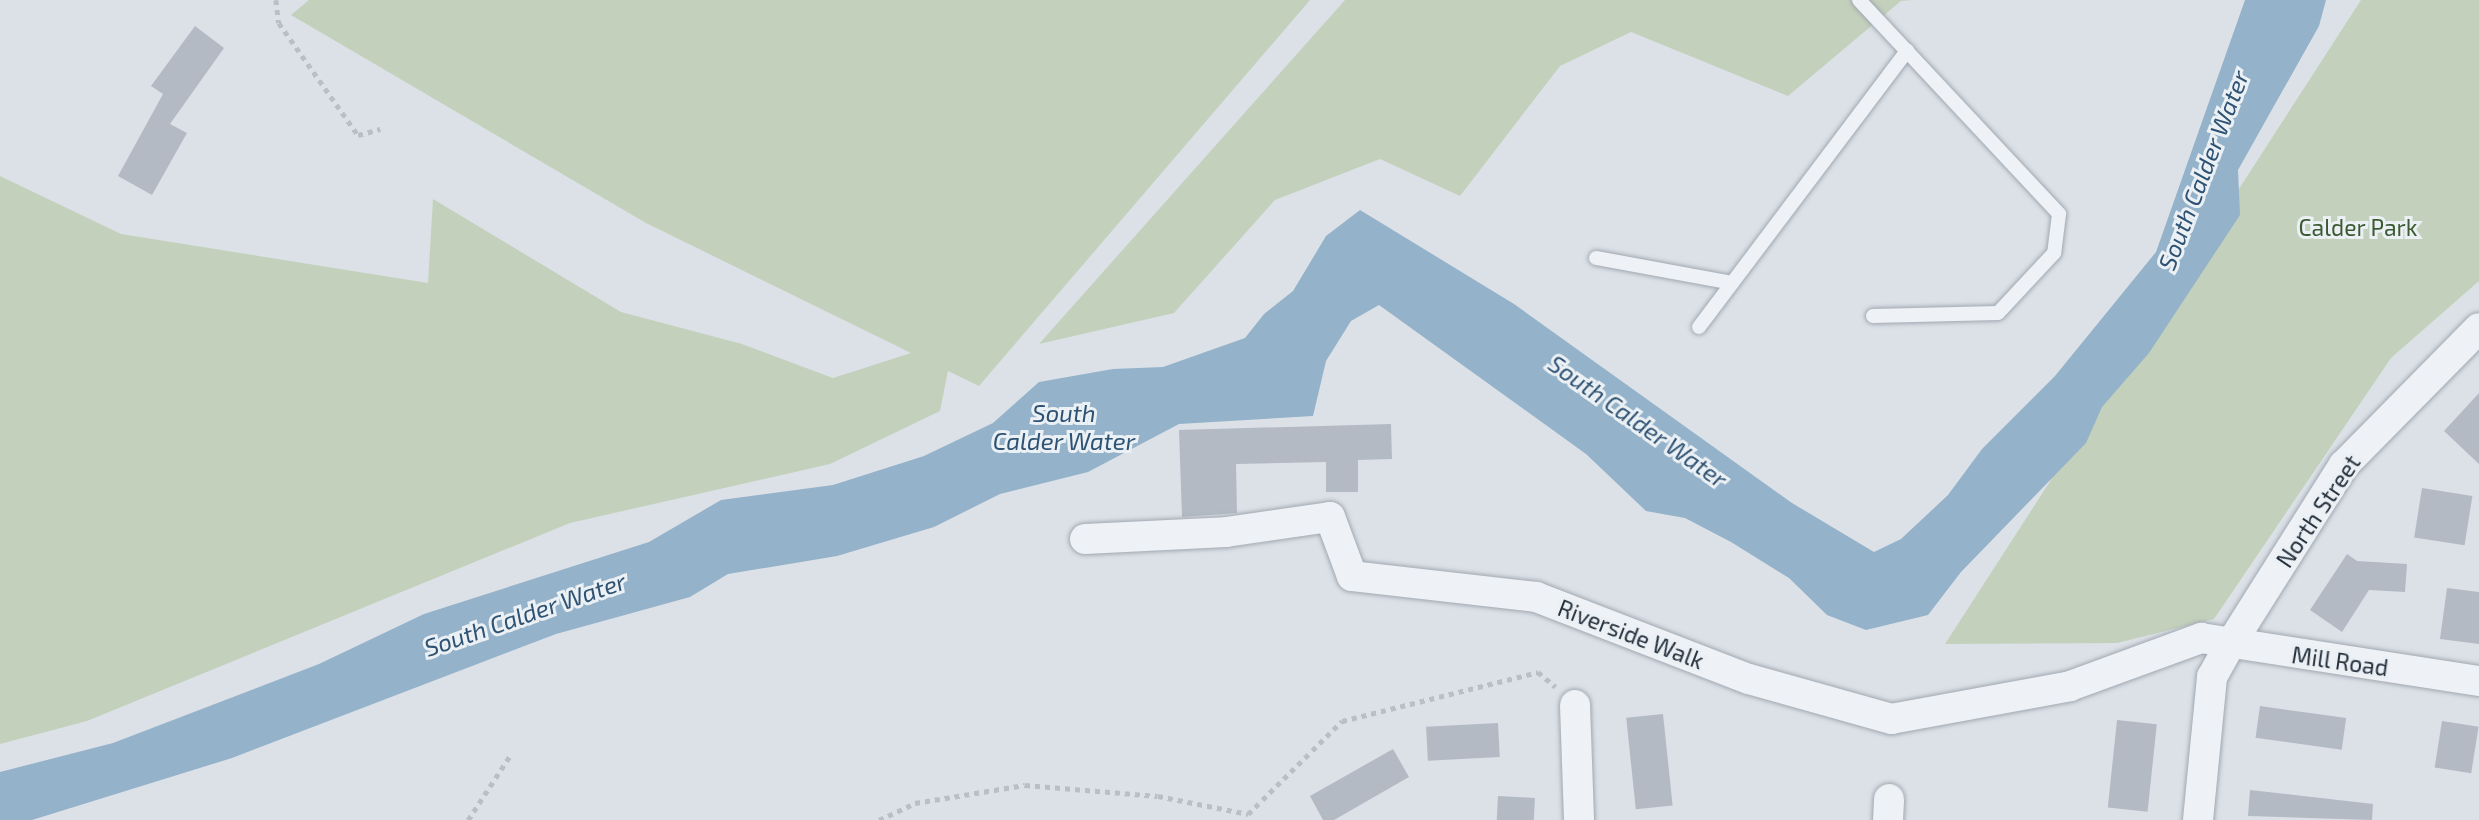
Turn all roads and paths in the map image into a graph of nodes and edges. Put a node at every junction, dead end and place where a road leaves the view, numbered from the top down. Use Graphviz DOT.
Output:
graph roads {
  1 [pos="276,0"];
  2 [pos="1859,0"];
  3 [pos="1907,51"];
  4 [pos="380,130"];
  5 [pos="1596,258"];
  6 [pos="1732,283"];
  7 [pos="1873,316"];
  8 [pos="1699,327"];
  9 [pos="2479,328"];
  10 [pos="1085,540"];
  11 [pos="2216,642"];
  12 [pos="2479,681"];
  13 [pos="1576,705"];
  14 [pos="511,754"];
  15 [pos="468,820"];
  16 [pos="879,820"];
  17 [pos="1579,820"];
  18 [pos="2198,820"];
  1 -- 4 [label="path"];
  2 -- 3 [label="lane"];
  3 -- 6 [label="lane"];
  3 -- 7 [label="lane"];
  5 -- 6 [label="lane"];
  6 -- 8 [label="lane"];
  9 -- 11 [label="street, North Street"];
  10 -- 11 [label="street, Riverside Walk"];
  11 -- 12 [label="street, Mill Road"];
  11 -- 18 [label="street, North Street"];
  13 -- 16 [label="path"];
  13 -- 17 [label="street"];
  14 -- 15 [label="path"];
}
